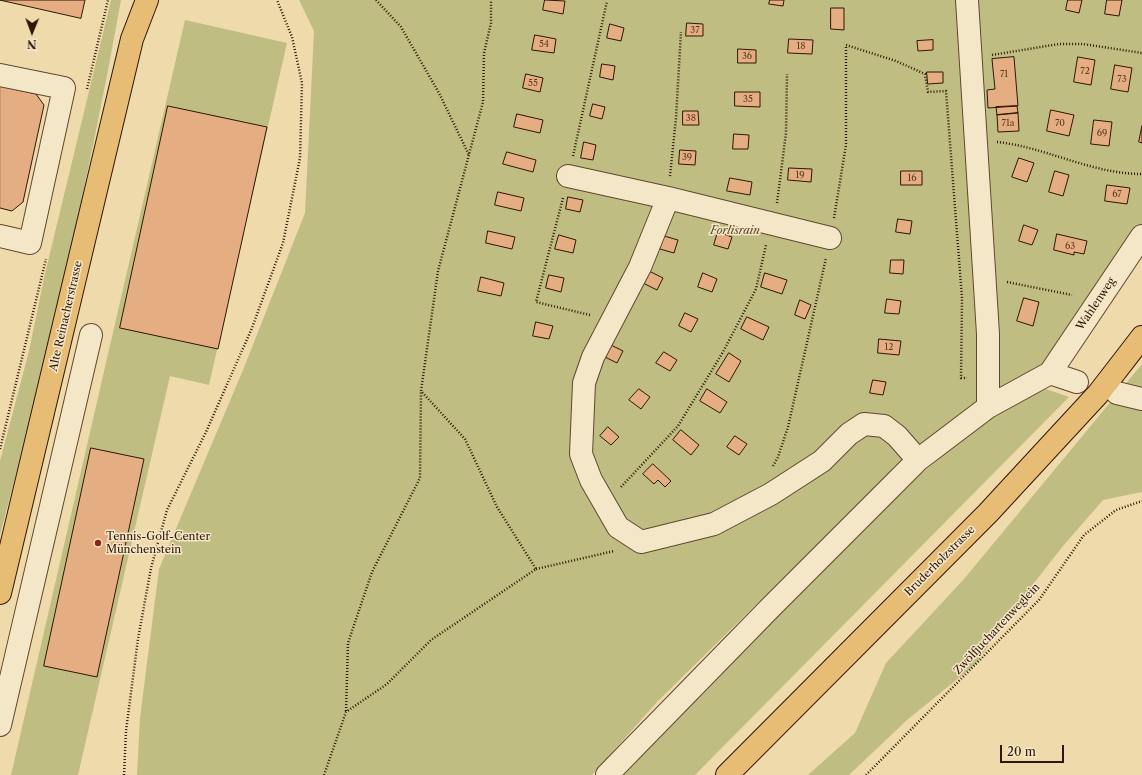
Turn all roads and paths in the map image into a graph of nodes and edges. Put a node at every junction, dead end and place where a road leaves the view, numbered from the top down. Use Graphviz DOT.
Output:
graph roads {
  1 [pos="132,0"];
  2 [pos="147,0"];
  3 [pos="277,0"];
  4 [pos="376,0"];
  5 [pos="491,0"];
  6 [pos="967,0"];
  7 [pos="681,32"];
  8 [pos="132,39"];
  9 [pos="846,45"];
  10 [pos="1142,53"];
  11 [pos="995,55"];
  12 [pos="787,74"];
  13 [pos="0,75"];
  14 [pos="994,142"];
  15 [pos="470,155"];
  16 [pos="1142,174"];
  17 [pos="568,176"];
  18 [pos="668,198"];
  19 [pos="770,225"];
  20 [pos="0,236"];
  21 [pos="1142,236"];
  22 [pos="830,238"];
  23 [pos="984,283"];
  24 [pos="1072,296"];
  25 [pos="91,335"];
  26 [pos="1142,337"];
  27 [pos="1050,373"];
  28 [pos="987,378"];
  29 [pos="1078,382"];
  30 [pos="421,391"];
  31 [pos="1118,393"];
  32 [pos="1142,399"];
  33 [pos="988,407"];
  34 [pos="918,460"];
  35 [pos="1142,501"];
  36 [pos="604,505"];
  37 [pos="641,542"];
  38 [pos="536,569"];
  39 [pos="0,593"];
  40 [pos="346,712"];
  41 [pos="0,725"];
  42 [pos="124,775"];
  43 [pos="324,775"];
  44 [pos="607,775"];
  45 [pos="727,775"];
  46 [pos="866,775"];
  1 -- 8 [label="main road, Alte Reinacherstrasse"];
  2 -- 8 [label="main road, Alte Reinacherstrasse"];
  3 -- 42 [label="path"];
  4 -- 15 [label="path"];
  5 -- 15 [label="path"];
  6 -- 23 [label="street"];
  7 -- 18 [label="path"];
  8 -- 39 [label="main road, Alte Reinacherstrasse"];
  9 -- 28 [label="path"];
  10 -- 11 [label="path"];
  12 -- 19 [label="path"];
  13 -- 20 [label="street"];
  14 -- 16 [label="path"];
  15 -- 30 [label="path"];
  17 -- 18 [label="street"];
  18 -- 19 [label="street"];
  18 -- 36 [label="street"];
  19 -- 22 [label="street"];
  19 -- 36 [label="path"];
  21 -- 27 [label="street, Wahlenweg"];
  23 -- 24 [label="path"];
  23 -- 28 [label="street"];
  25 -- 41 [label="street"];
  26 -- 45 [label="main road, Bruderholzstrasse"];
  27 -- 29 [label="street"];
  27 -- 33 [label="street"];
  28 -- 33 [label="street"];
  30 -- 38 [label="path"];
  30 -- 40 [label="path"];
  31 -- 32 [label="street"];
  33 -- 34 [label="street"];
  34 -- 37 [label="street"];
  34 -- 44 [label="street"];
  35 -- 46 [label="path, Zwölfjuchartenweglein"];
  36 -- 37 [label="street"];
  37 -- 38 [label="path"];
  38 -- 40 [label="path"];
  40 -- 43 [label="path"];
}
